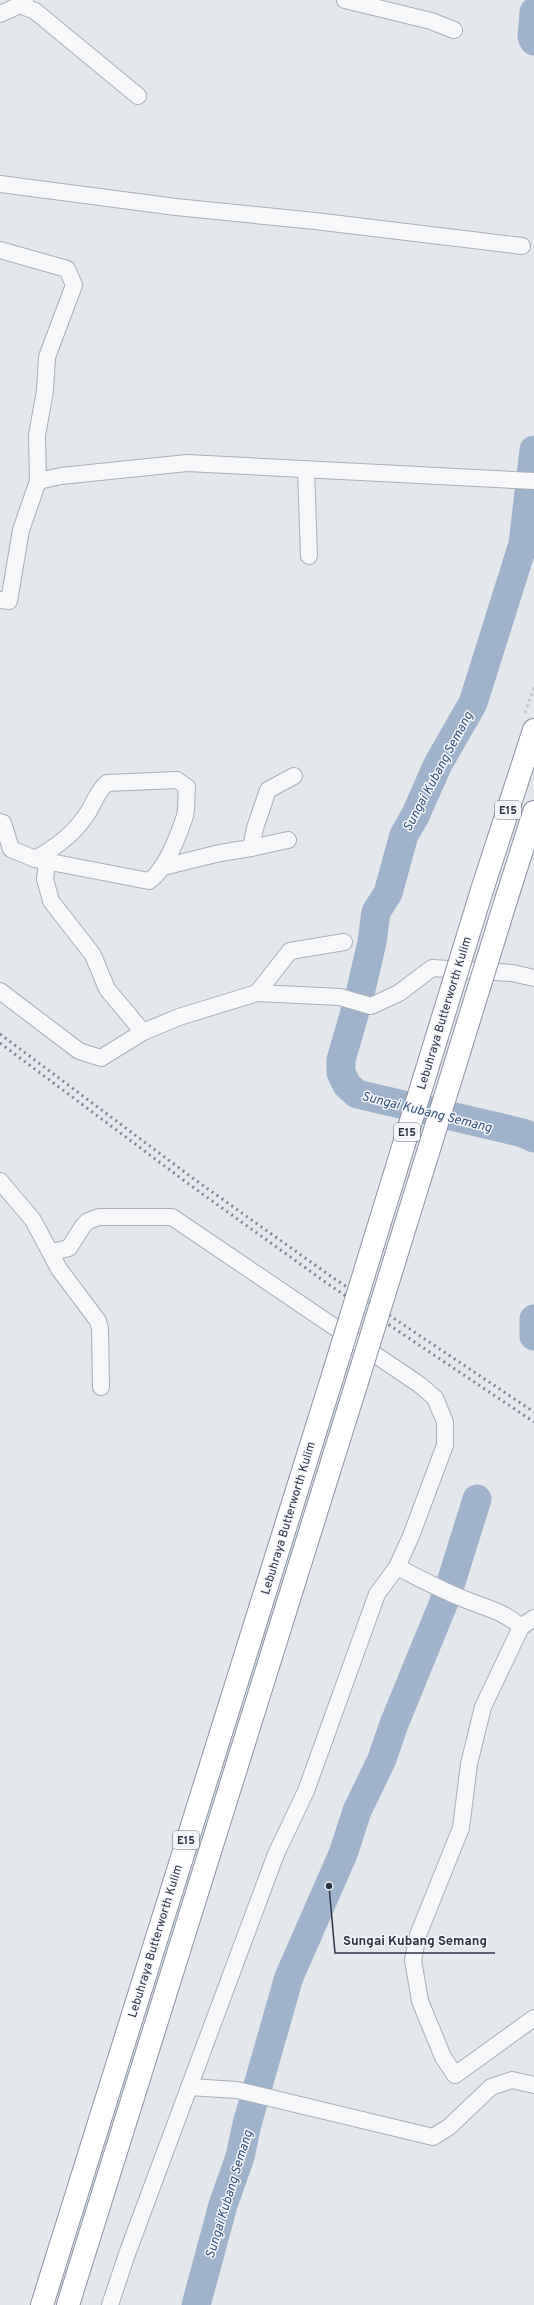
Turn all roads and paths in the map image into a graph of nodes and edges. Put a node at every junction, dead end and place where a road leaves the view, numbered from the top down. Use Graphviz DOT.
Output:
graph roads {
  1 [pos="345,0"];
  2 [pos="22,3"];
  3 [pos="0,14"];
  4 [pos="454,30"];
  5 [pos="138,96"];
  6 [pos="0,184"];
  7 [pos="522,246"];
  8 [pos="0,250"];
  9 [pos="306,469"];
  10 [pos="38,481"];
  11 [pos="534,481"];
  12 [pos="309,556"];
  13 [pos="0,600"];
  14 [pos="534,730"];
  15 [pos="294,776"];
  16 [pos="534,812"];
  17 [pos="0,822"];
  18 [pos="288,840"];
  19 [pos="251,848"];
  20 [pos="41,860"];
  21 [pos="163,867"];
  22 [pos="344,942"];
  23 [pos="534,978"];
  24 [pos="0,991"];
  25 [pos="257,993"];
  26 [pos="143,1032"];
  27 [pos="0,1181"];
  28 [pos="52,1252"];
  29 [pos="101,1387"];
  30 [pos="397,1567"];
  31 [pos="528,1622"];
  32 [pos="534,2018"];
  33 [pos="534,2085"];
  34 [pos="189,2087"];
  35 [pos="42,2305"];
  36 [pos="68,2305"];
  37 [pos="110,2305"];
  1 -- 4 [label="street"];
  2 -- 3 [label="street"];
  2 -- 5 [label="street"];
  6 -- 7 [label="street"];
  8 -- 10 [label="street"];
  9 -- 10 [label="street"];
  9 -- 11 [label="street"];
  9 -- 12 [label="street"];
  10 -- 13 [label="street"];
  14 -- 35 [label="highway, Lebuhraya Butterworth Kulim / E15, bridge"];
  15 -- 19 [label="street"];
  16 -- 36 [label="highway, Lebuhraya Butterworth Kulim / E15, bridge"];
  17 -- 20 [label="street"];
  18 -- 19 [label="street"];
  19 -- 21 [label="street"];
  20 -- 21 [label="street"];
  20 -- 21 [label="street"];
  20 -- 26 [label="street"];
  22 -- 25 [label="street"];
  23 -- 25 [label="street"];
  24 -- 26 [label="street"];
  25 -- 26 [label="street"];
  27 -- 28 [label="street"];
  28 -- 29 [label="street"];
  28 -- 30 [label="street"];
  30 -- 31 [label="street"];
  30 -- 34 [label="street"];
  31 -- 32 [label="street"];
  33 -- 34 [label="street"];
  34 -- 37 [label="street"];
}
